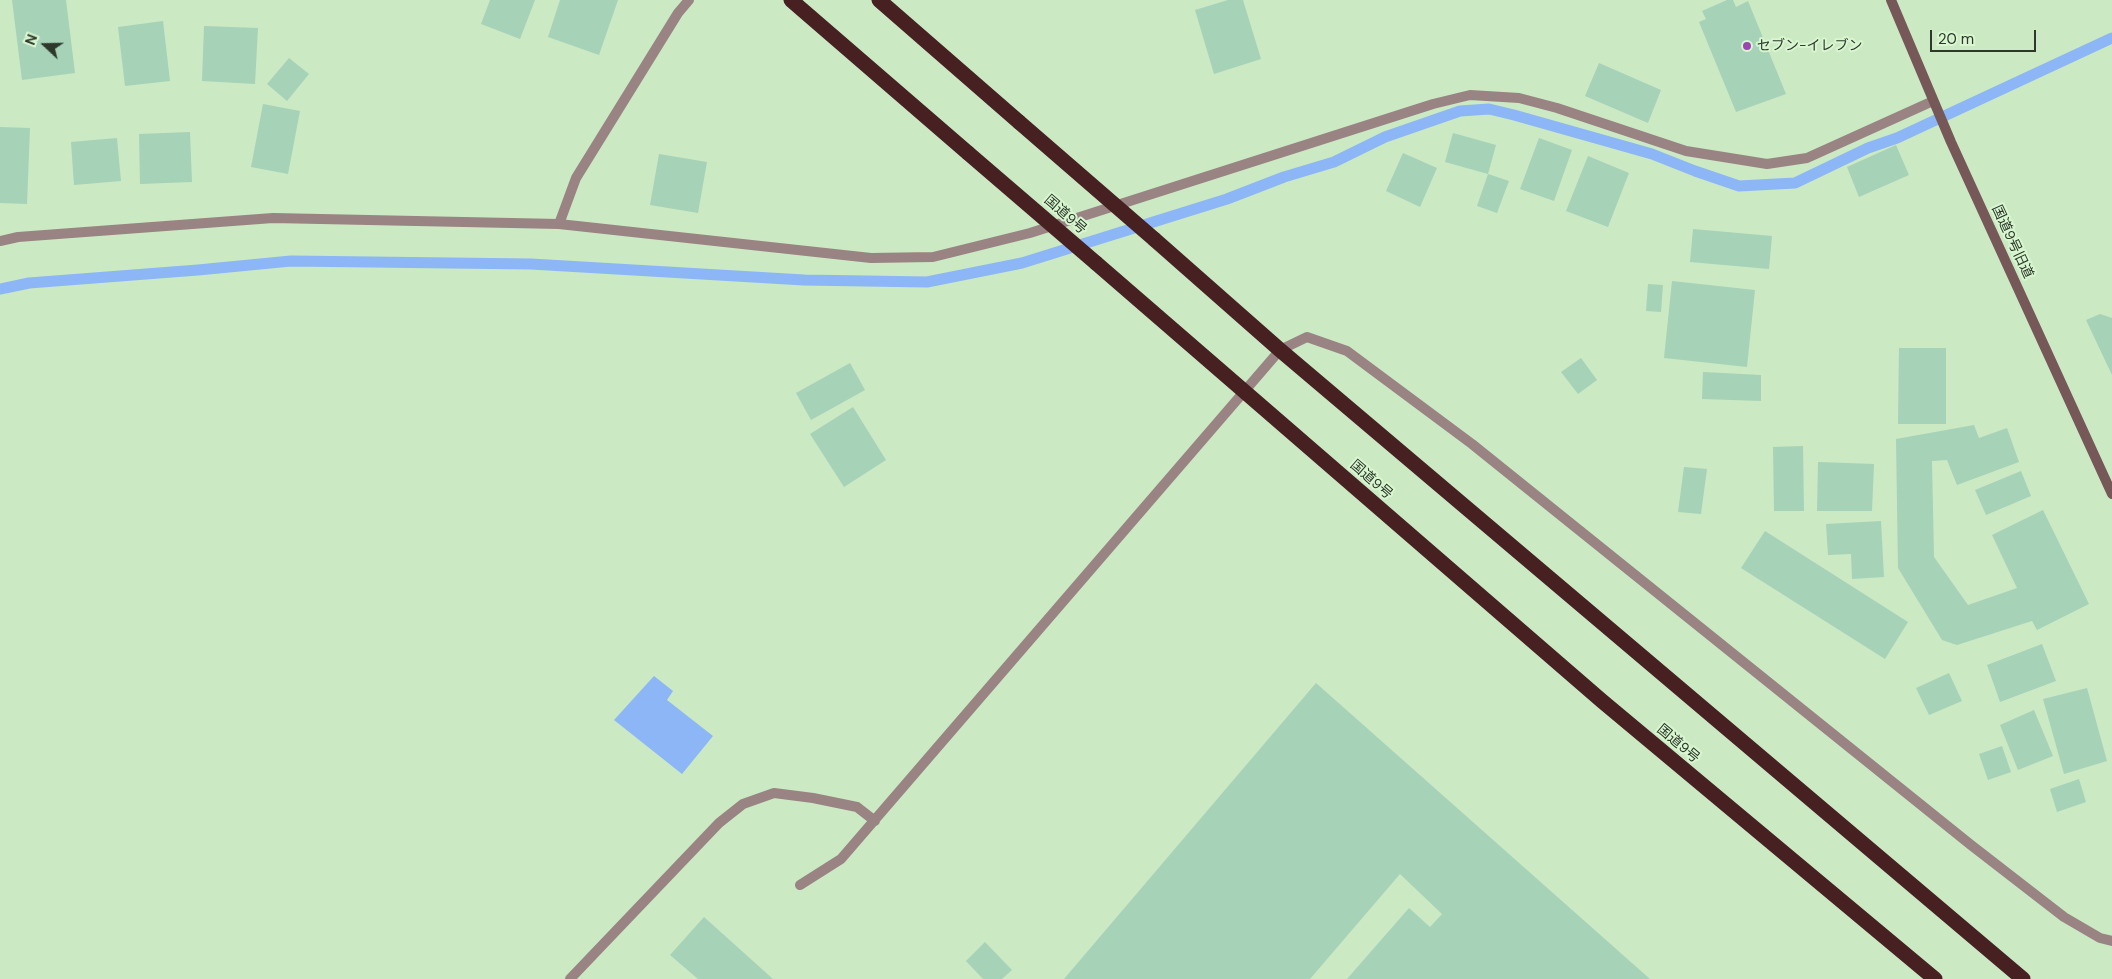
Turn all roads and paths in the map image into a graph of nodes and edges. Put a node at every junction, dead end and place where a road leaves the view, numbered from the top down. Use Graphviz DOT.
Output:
graph roads {
  1 [pos="689,0"];
  2 [pos="791,0"];
  3 [pos="879,0"];
  4 [pos="1891,0"];
  5 [pos="1933,101"];
  6 [pos="559,224"];
  7 [pos="0,241"];
  8 [pos="1280,350"];
  9 [pos="1244,392"];
  10 [pos="2112,494"];
  11 [pos="875,821"];
  12 [pos="800,885"];
  13 [pos="2112,941"];
  14 [pos="570,979"];
  15 [pos="1935,979"];
  16 [pos="2022,979"];
  1 -- 6 [label="street"];
  2 -- 9 [label="highway, 国道9号, bridge"];
  3 -- 8 [label="highway, bridge"];
  4 -- 5 [label="street, 国道9号旧道"];
  5 -- 6 [label="street"];
  5 -- 10 [label="street, 国道9号旧道"];
  6 -- 7 [label="street"];
  8 -- 9 [label="street"];
  8 -- 13 [label="street"];
  8 -- 16 [label="highway"];
  9 -- 11 [label="street"];
  9 -- 15 [label="highway, 国道9号"];
  11 -- 12 [label="street"];
  11 -- 14 [label="street"];
}
